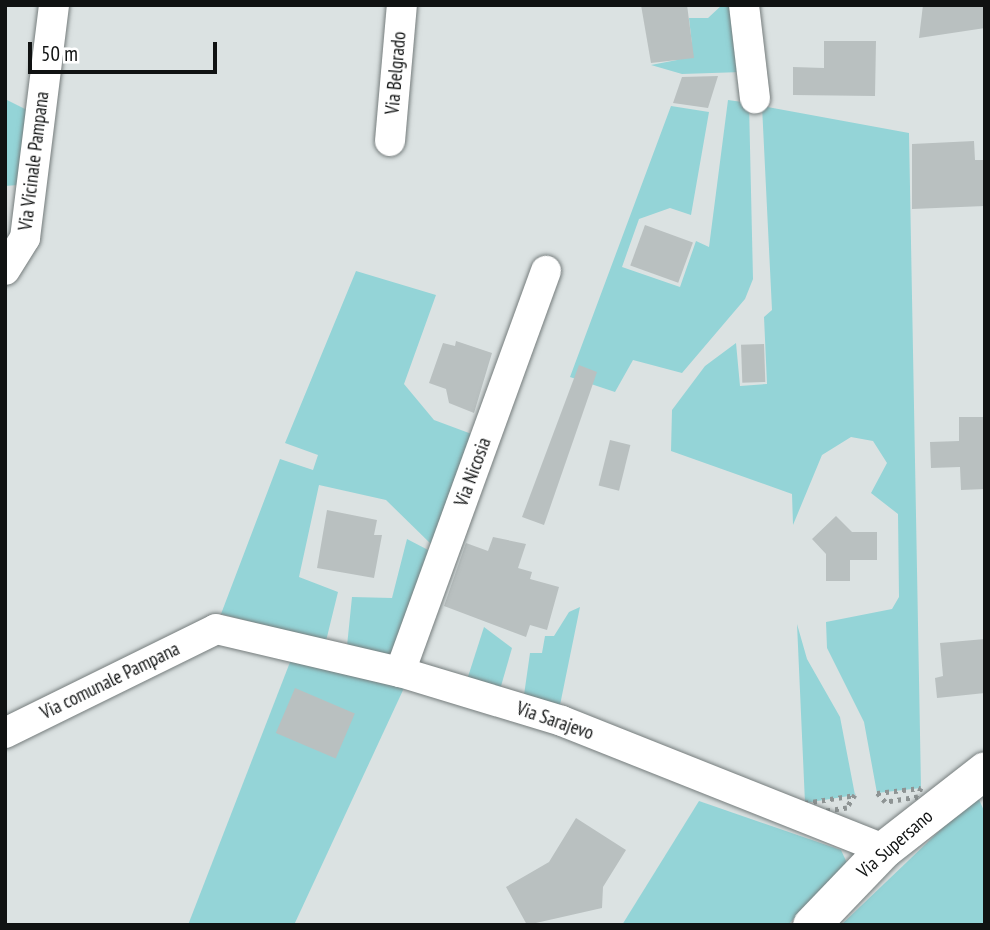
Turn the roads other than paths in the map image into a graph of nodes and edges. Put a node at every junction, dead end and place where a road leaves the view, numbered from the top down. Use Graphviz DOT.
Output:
graph roads {
  1 [pos="54,5"];
  2 [pos="402,5"];
  3 [pos="744,5"];
  4 [pos="755,98"];
  5 [pos="390,141"];
  6 [pos="5,270"];
  7 [pos="546,271"];
  8 [pos="216,629"];
  9 [pos="400,672"];
  10 [pos="5,733"];
  11 [pos="985,770"];
  12 [pos="884,849"];
  13 [pos="810,925"];
  1 -- 6 [label="street, Via Vicinale Pampana"];
  2 -- 5 [label="street, Via Belgrado"];
  3 -- 4 [label="street"];
  7 -- 9 [label="street, Via Nicosia"];
  8 -- 9 [label="street, Via Sarajevo"];
  8 -- 10 [label="street, Via comunale Pampana"];
  9 -- 12 [label="street, Via Sarajevo"];
  11 -- 12 [label="street, Via Supersano"];
  12 -- 13 [label="street, Via Supersano"];
}
